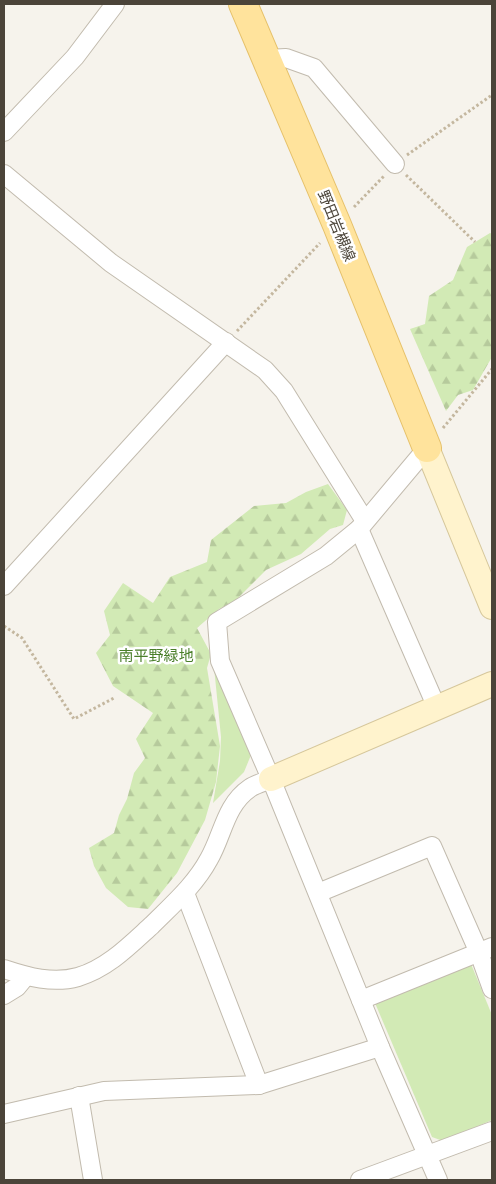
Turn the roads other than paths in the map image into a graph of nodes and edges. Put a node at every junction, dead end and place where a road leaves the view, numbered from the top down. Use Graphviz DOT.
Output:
graph roads {
  1 [pos="115,4"];
  2 [pos="243,4"];
  3 [pos="266,59"];
  4 [pos="4,132"];
  5 [pos="395,164"];
  6 [pos="4,174"];
  7 [pos="226,342"];
  8 [pos="427,448"];
  9 [pos="362,525"];
  10 [pos="4,586"];
  11 [pos="492,607"];
  12 [pos="492,684"];
  13 [pos="437,708"];
  14 [pos="271,779"];
  15 [pos="185,893"];
  16 [pos="318,893"];
  17 [pos="485,950"];
  18 [pos="4,969"];
  19 [pos="26,976"];
  20 [pos="492,989"];
  21 [pos="4,996"];
  22 [pos="362,1000"];
  23 [pos="380,1047"];
  24 [pos="259,1085"];
  25 [pos="79,1096"];
  26 [pos="4,1114"];
  27 [pos="492,1131"];
  28 [pos="428,1156"];
  29 [pos="93,1180"];
  30 [pos="360,1180"];
  31 [pos="438,1180"];
  1 -- 4 [label="street"];
  2 -- 3 [label="main road, 野田岩槻線"];
  3 -- 5 [label="street"];
  3 -- 8 [label="main road, 野田岩槻線"];
  6 -- 7 [label="street"];
  7 -- 9 [label="street"];
  7 -- 10 [label="street"];
  8 -- 9 [label="street"];
  8 -- 11 [label="street"];
  9 -- 13 [label="street"];
  9 -- 14 [label="street"];
  12 -- 13 [label="street"];
  13 -- 14 [label="street"];
  14 -- 15 [label="street"];
  14 -- 16 [label="street"];
  15 -- 19 [label="street"];
  15 -- 24 [label="street"];
  16 -- 17 [label="street"];
  16 -- 22 [label="street"];
  17 -- 20 [label="street"];
  17 -- 22 [label="street"];
  18 -- 19 [label="street"];
  19 -- 21 [label="street"];
  22 -- 23 [label="street"];
  23 -- 24 [label="street"];
  23 -- 28 [label="street"];
  24 -- 25 [label="street"];
  25 -- 26 [label="street"];
  25 -- 29 [label="street"];
  27 -- 28 [label="street"];
  28 -- 30 [label="street"];
  28 -- 31 [label="street"];
}
